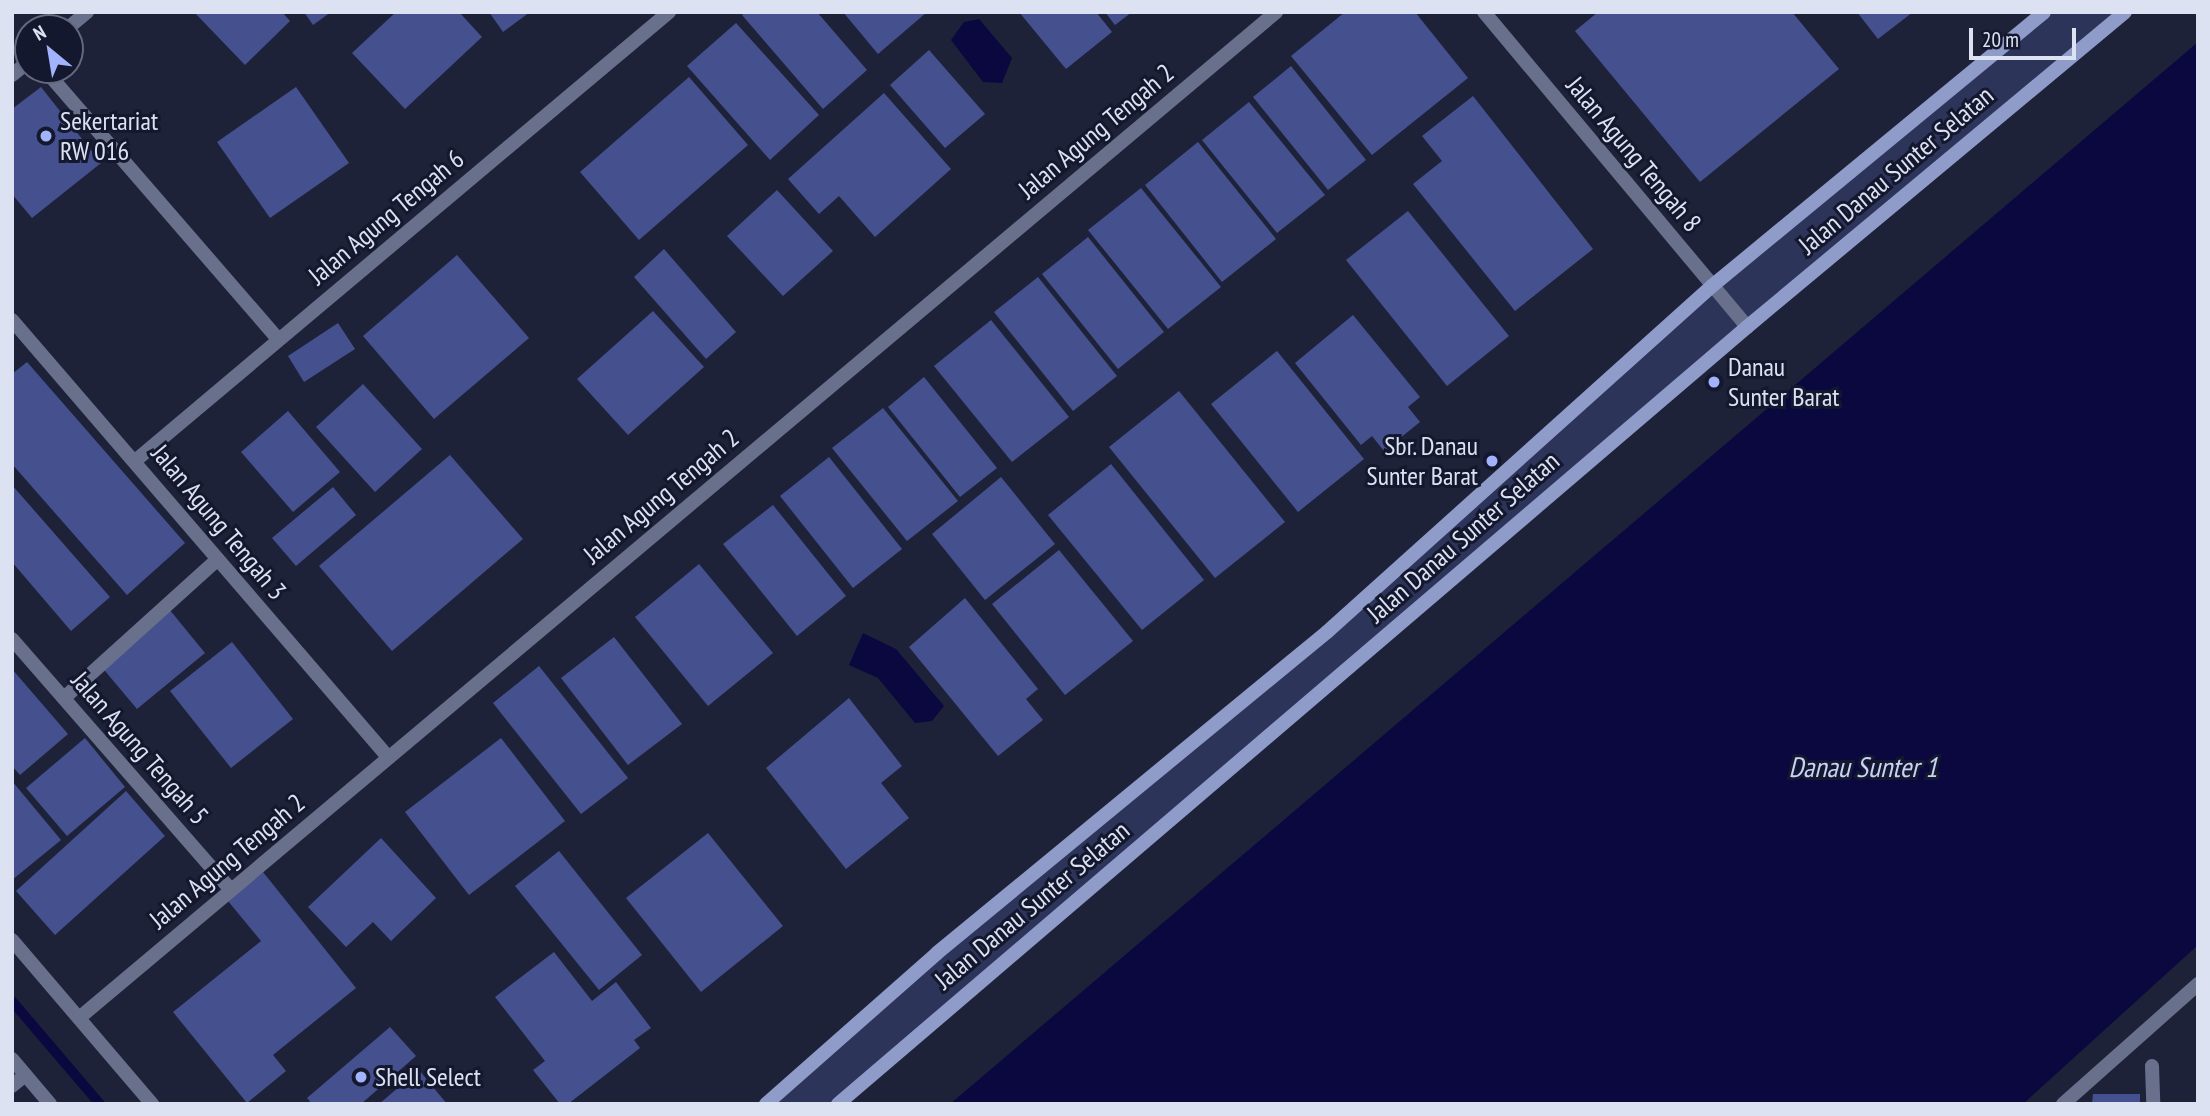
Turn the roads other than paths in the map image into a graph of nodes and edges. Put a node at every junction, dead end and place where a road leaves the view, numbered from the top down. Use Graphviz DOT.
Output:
graph roads {
  1 [pos="669,12"];
  2 [pos="1276,12"];
  3 [pos="1484,12"];
  4 [pos="2044,12"];
  5 [pos="2125,12"];
  6 [pos="57,84"];
  7 [pos="1712,286"];
  8 [pos="12,320"];
  9 [pos="1747,327"];
  10 [pos="278,339"];
  11 [pos="135,461"];
  12 [pos="218,559"];
  13 [pos="12,639"];
  14 [pos="64,698"];
  15 [pos="388,757"];
  16 [pos="231,890"];
  17 [pos="12,940"];
  18 [pos="2198,984"];
  19 [pos="79,1018"];
  20 [pos="12,1059"];
  21 [pos="2152,1066"];
  22 [pos="25,1074"];
  23 [pos="12,1086"];
  24 [pos="50,1104"];
  25 [pos="152,1104"];
  26 [pos="766,1104"];
  27 [pos="838,1104"];
  28 [pos="2063,1104"];
  29 [pos="2153,1104"];
  1 -- 10 [label="street, Jalan Agung Tengah 6"];
  2 -- 15 [label="street, Jalan Agung Tengah 2"];
  3 -- 7 [label="street, Jalan Agung Tengah 8"];
  4 -- 7 [label="street, Jalan Danau Sunter Selatan"];
  5 -- 9 [label="street, Jalan Danau Sunter Selatan"];
  6 -- 10 [label="street"];
  7 -- 9 [label="street, Jalan Agung Tengah 8"];
  7 -- 26 [label="street, Jalan Danau Sunter Selatan"];
  8 -- 11 [label="street, Jalan Agung Tengah 3"];
  9 -- 27 [label="street, Jalan Danau Sunter Selatan"];
  10 -- 11 [label="street, Jalan Agung Tengah 6"];
  11 -- 12 [label="street, Jalan Agung Tengah 3"];
  12 -- 14 [label="street"];
  12 -- 15 [label="street, Jalan Agung Tengah 3"];
  13 -- 14 [label="street, Jalan Agung Tengah 5"];
  14 -- 16 [label="street, Jalan Agung Tengah 5"];
  15 -- 16 [label="street, Jalan Agung Tengah 2"];
  16 -- 19 [label="street, Jalan Agung Tengah 2"];
  17 -- 19 [label="street"];
  18 -- 28 [label="street"];
  19 -- 25 [label="street"];
  20 -- 22 [label="street"];
  21 -- 29 [label="street"];
  22 -- 23 [label="street"];
  22 -- 24 [label="street"];
}
